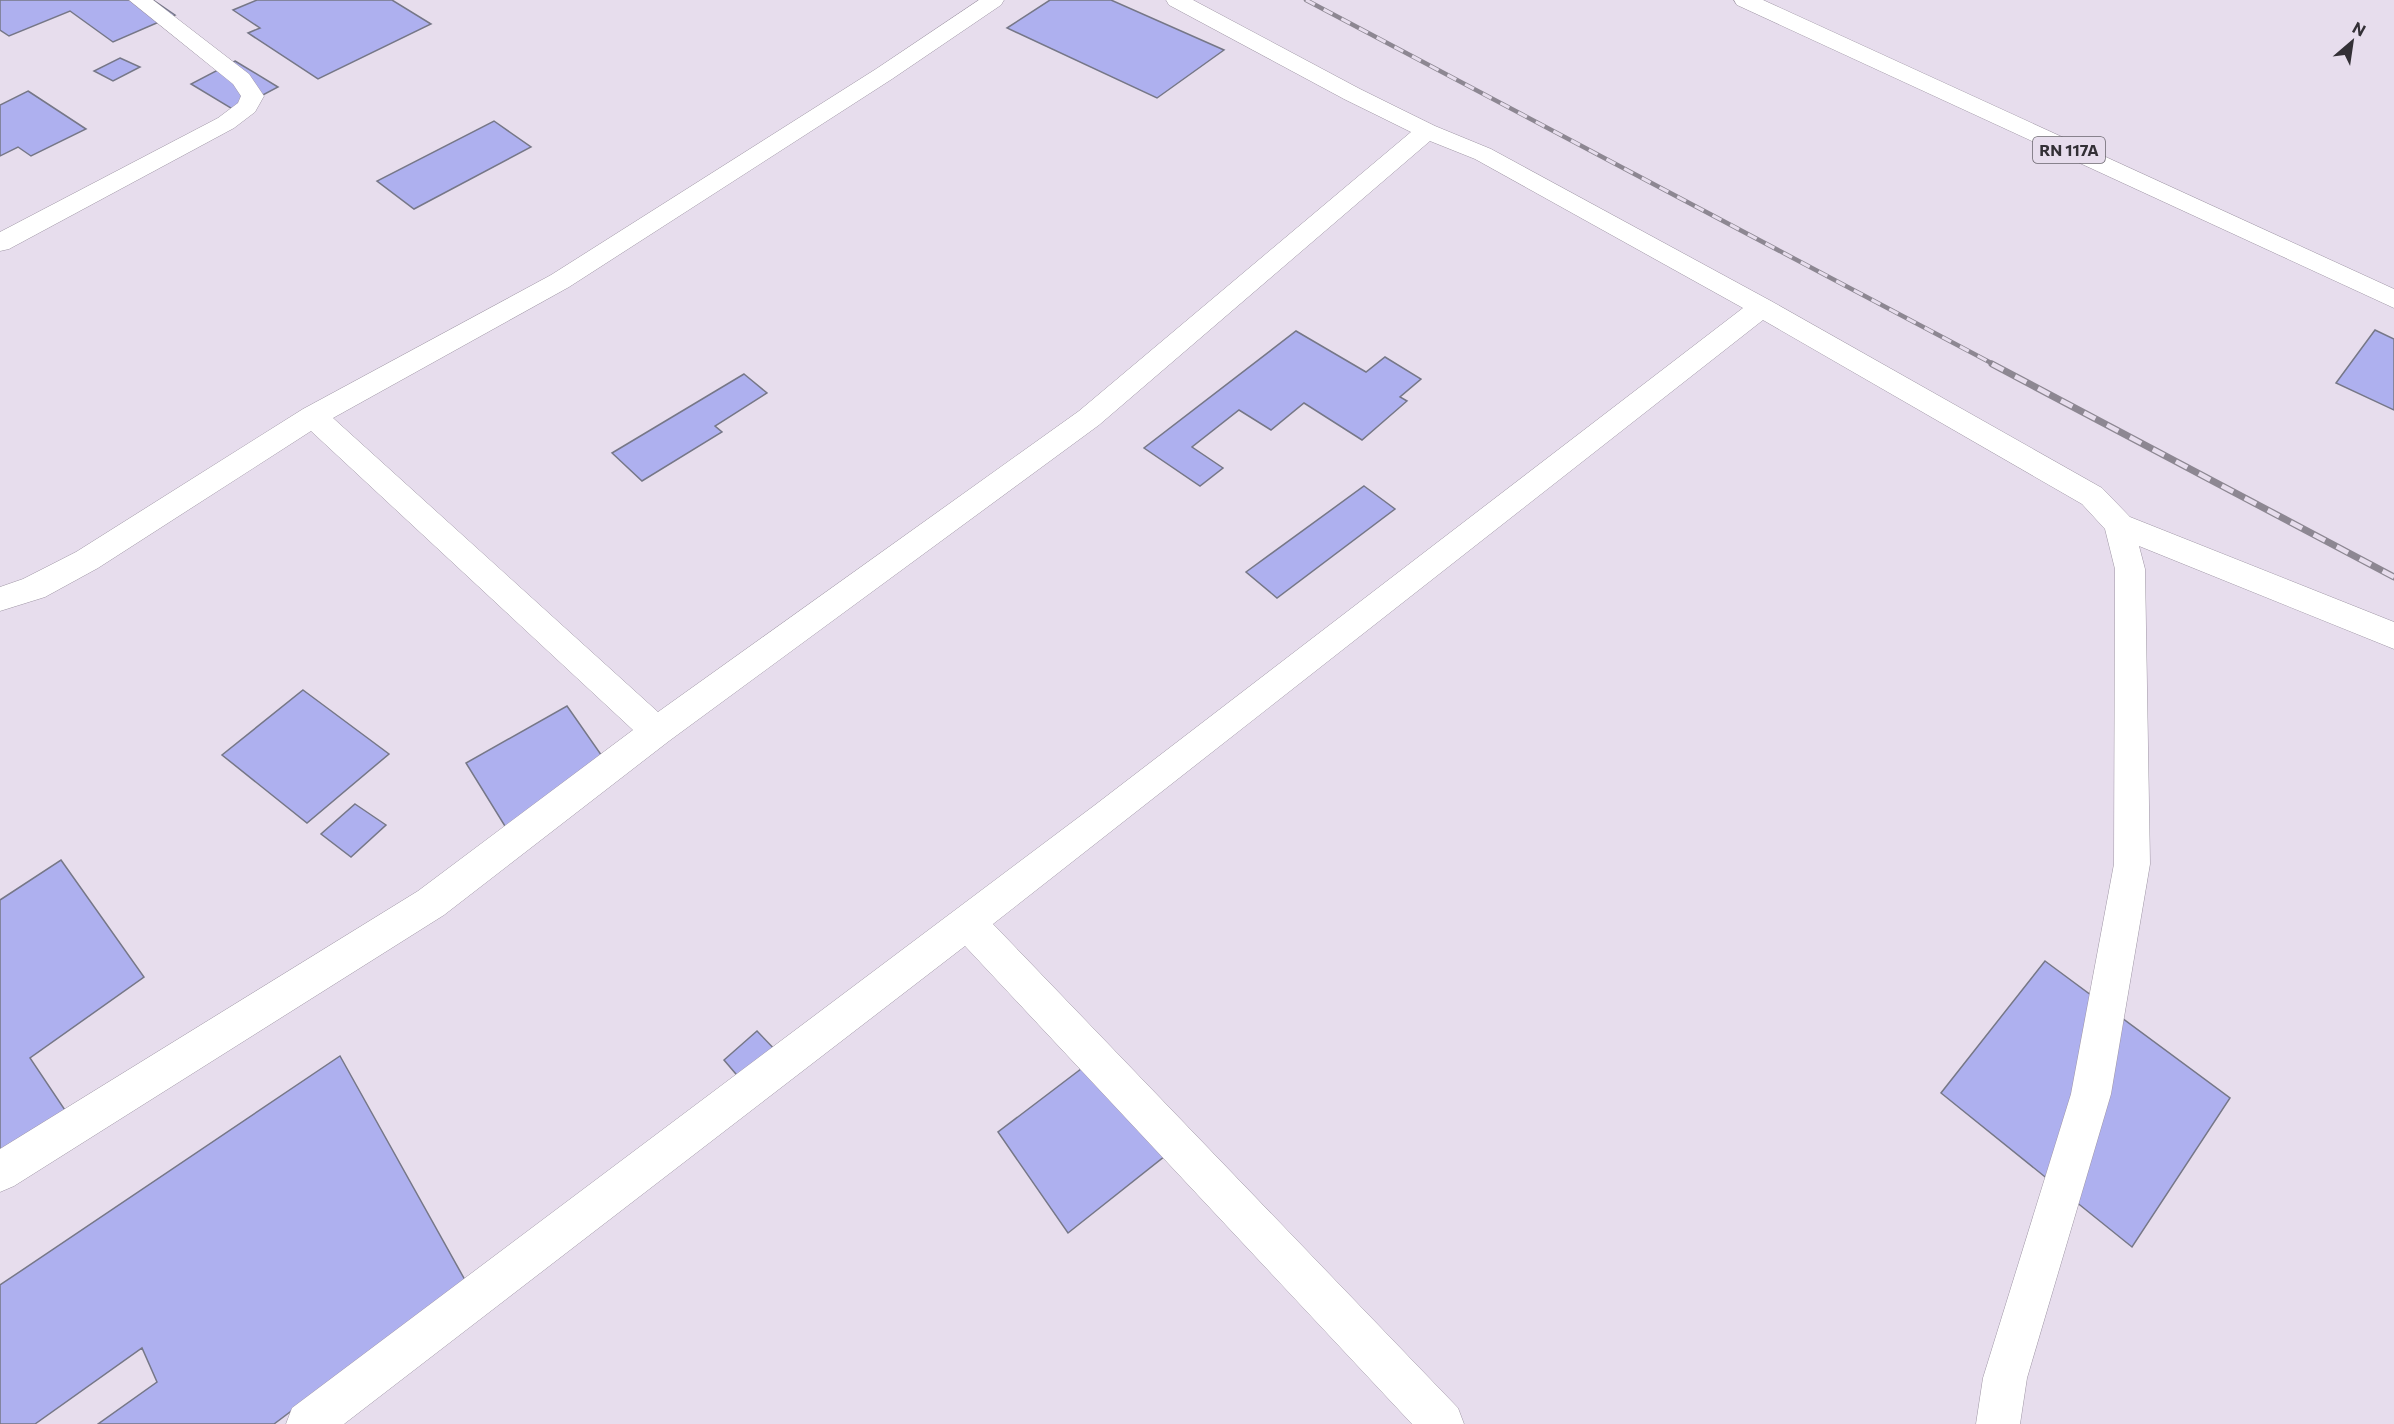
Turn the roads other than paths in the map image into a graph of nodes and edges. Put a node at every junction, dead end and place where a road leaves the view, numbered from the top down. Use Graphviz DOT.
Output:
graph roads {
  1 [pos="140,0"];
  2 [pos="993,0"];
  3 [pos="1177,0"];
  4 [pos="1745,0"];
  5 [pos="1427,131"];
  6 [pos="0,243"];
  7 [pos="2394,298"];
  8 [pos="1762,307"];
  9 [pos="313,416"];
  10 [pos="2119,525"];
  11 [pos="0,599"];
  12 [pos="2394,636"];
  13 [pos="657,731"];
  14 [pos="967,922"];
  15 [pos="0,1172"];
  16 [pos="308,1424"];
  17 [pos="1442,1424"];
  18 [pos="1998,1424"];
  1 -- 6 [label="street"];
  2 -- 9 [label="street"];
  3 -- 5 [label="street"];
  4 -- 7 [label="street, RN 117A"];
  5 -- 8 [label="street"];
  5 -- 13 [label="street"];
  8 -- 10 [label="street"];
  8 -- 14 [label="street"];
  9 -- 11 [label="street"];
  9 -- 13 [label="street"];
  10 -- 12 [label="street"];
  10 -- 18 [label="street"];
  13 -- 15 [label="street"];
  14 -- 16 [label="street"];
  14 -- 17 [label="street"];
}
